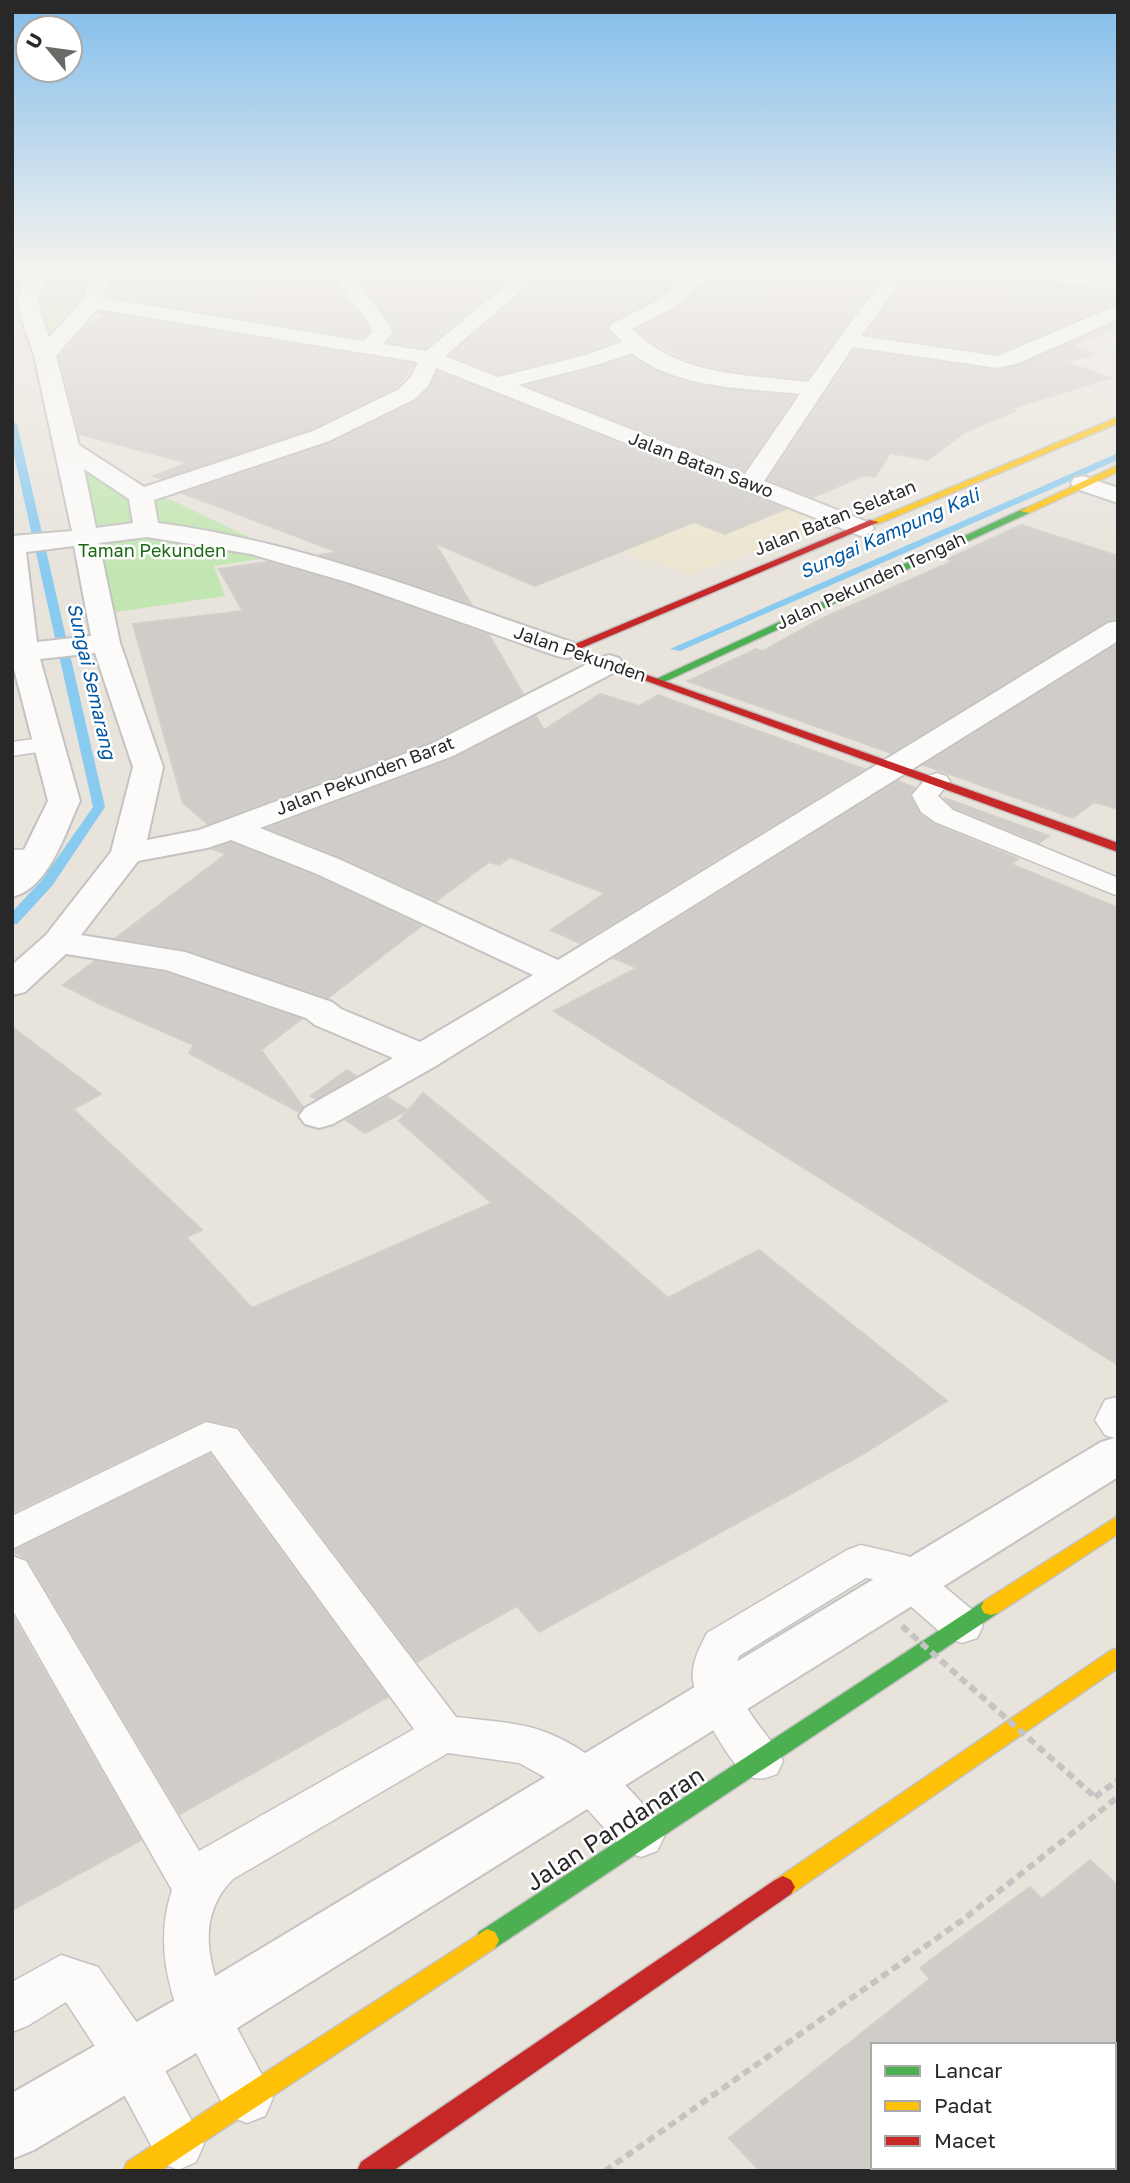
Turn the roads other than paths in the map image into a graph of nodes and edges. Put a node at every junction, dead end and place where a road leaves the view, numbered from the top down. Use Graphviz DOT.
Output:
graph roads {
  1 [pos="48,368"];
  2 [pos="426,368"];
  3 [pos="455,368"];
  4 [pos="560,368"];
  5 [pos="680,368"];
  6 [pos="829,368"];
  7 [pos="496,384"];
  8 [pos="816,389"];
  9 [pos="1118,420"];
  10 [pos="68,448"];
  11 [pos="1118,468"];
  12 [pos="1083,483"];
  13 [pos="750,485"];
  14 [pos="141,496"];
  15 [pos="1118,496"];
  16 [pos="861,528"];
  17 [pos="147,529"];
  18 [pos="75,537"];
  19 [pos="16,545"];
  20 [pos="1118,629"];
  21 [pos="97,645"];
  22 [pos="567,650"];
  23 [pos="28,651"];
  24 [pos="609,664"];
  25 [pos="658,681"];
  26 [pos="48,744"];
  27 [pos="12,750"];
  28 [pos="896,766"];
  29 [pos="937,781"];
  30 [pos="231,828"];
  31 [pos="1118,848"];
  32 [pos="127,853"];
  33 [pos="25,858"];
  34 [pos="12,887"];
  35 [pos="1118,888"];
  36 [pos="58,943"];
  37 [pos="559,974"];
  38 [pos="12,984"];
  39 [pos="421,1059"];
  40 [pos="318,1116"];
  41 [pos="1118,1410"];
  42 [pos="1118,1425"];
  43 [pos="1118,1454"];
  44 [pos="1118,1524"];
  45 [pos="12,1534"];
  46 [pos="12,1573"];
  47 [pos="907,1603"];
  48 [pos="962,1626"];
  49 [pos="1118,1657"];
  50 [pos="716,1699"];
  51 [pos="443,1734"];
  52 [pos="761,1761"];
  53 [pos="588,1778"];
  54 [pos="641,1837"];
  55 [pos="196,1888"];
  56 [pos="12,2008"];
  57 [pos="205,2015"];
  58 [pos="131,2057"];
  59 [pos="247,2098"];
  60 [pos="12,2128"];
  61 [pos="178,2144"];
  62 [pos="136,2171"];
  63 [pos="370,2171"];
  1 -- 10 [label="street"];
  2 -- 14 [label="street"];
  3 -- 7 [label="street, Jalan Batan Sawo"];
  4 -- 7 [label="street"];
  5 -- 8 [label="street"];
  6 -- 8 [label="street"];
  7 -- 13 [label="street, Jalan Batan Sawo"];
  8 -- 13 [label="street"];
  9 -- 16 [label="main road, Jalan Batan Selatan"];
  10 -- 14 [label="street"];
  10 -- 18 [label="street"];
  11 -- 12 [label="main road, Jalan Pekunden Tengah"];
  12 -- 15 [label="street"];
  12 -- 25 [label="main road, Jalan Pekunden Tengah"];
  13 -- 16 [label="street, Jalan Batan Sawo"];
  14 -- 17 [label="street"];
  16 -- 22 [label="main road, Jalan Batan Selatan"];
  17 -- 18 [label="street, Jalan Pekunden"];
  17 -- 22 [label="street, Jalan Pekunden"];
  18 -- 19 [label="street, Jalan Pekunden"];
  18 -- 21 [label="street"];
  19 -- 23 [label="street"];
  20 -- 28 [label="street"];
  21 -- 23 [label="street"];
  21 -- 32 [label="street"];
  22 -- 24 [label="main road, Jalan Pekunden"];
  23 -- 26 [label="street"];
  24 -- 25 [label="main road, Jalan Pekunden"];
  24 -- 30 [label="street, Jalan Pekunden Barat"];
  25 -- 28 [label="main road, Jalan Pekunden"];
  26 -- 27 [label="lane"];
  26 -- 33 [label="street"];
  28 -- 29 [label="main road, Jalan Pekunden"];
  28 -- 37 [label="street"];
  29 -- 31 [label="main road, Jalan Pekunden"];
  29 -- 35 [label="lane"];
  30 -- 32 [label="street, Jalan Pekunden Barat"];
  30 -- 37 [label="street, Jalan Pekunden Barat"];
  32 -- 36 [label="street"];
  33 -- 34 [label="street"];
  36 -- 38 [label="street"];
  36 -- 39 [label="street"];
  37 -- 39 [label="street"];
  39 -- 40 [label="street"];
  41 -- 42 [label="lane"];
  43 -- 47 [label="street"];
  44 -- 48 [label="main road, Jalan Pandanaran"];
  45 -- 51 [label="lane"];
  46 -- 55 [label="lane"];
  47 -- 48 [label="lane"];
  47 -- 50 [label="street"];
  48 -- 52 [label="main road, Jalan Pandanaran"];
  49 -- 63 [label="main road"];
  50 -- 52 [label="lane"];
  50 -- 53 [label="street"];
  51 -- 53 [label="lane"];
  51 -- 55 [label="lane"];
  52 -- 54 [label="main road, Jalan Pandanaran"];
  53 -- 54 [label="lane"];
  53 -- 57 [label="street"];
  54 -- 59 [label="main road, Jalan Pandanaran"];
  55 -- 57 [label="lane"];
  56 -- 58 [label="lane"];
  57 -- 58 [label="street"];
  57 -- 59 [label="lane"];
  58 -- 60 [label="street"];
  58 -- 61 [label="lane"];
  59 -- 61 [label="main road, Jalan Pandanaran"];
  61 -- 62 [label="main road, Jalan Pandanaran"];
}
